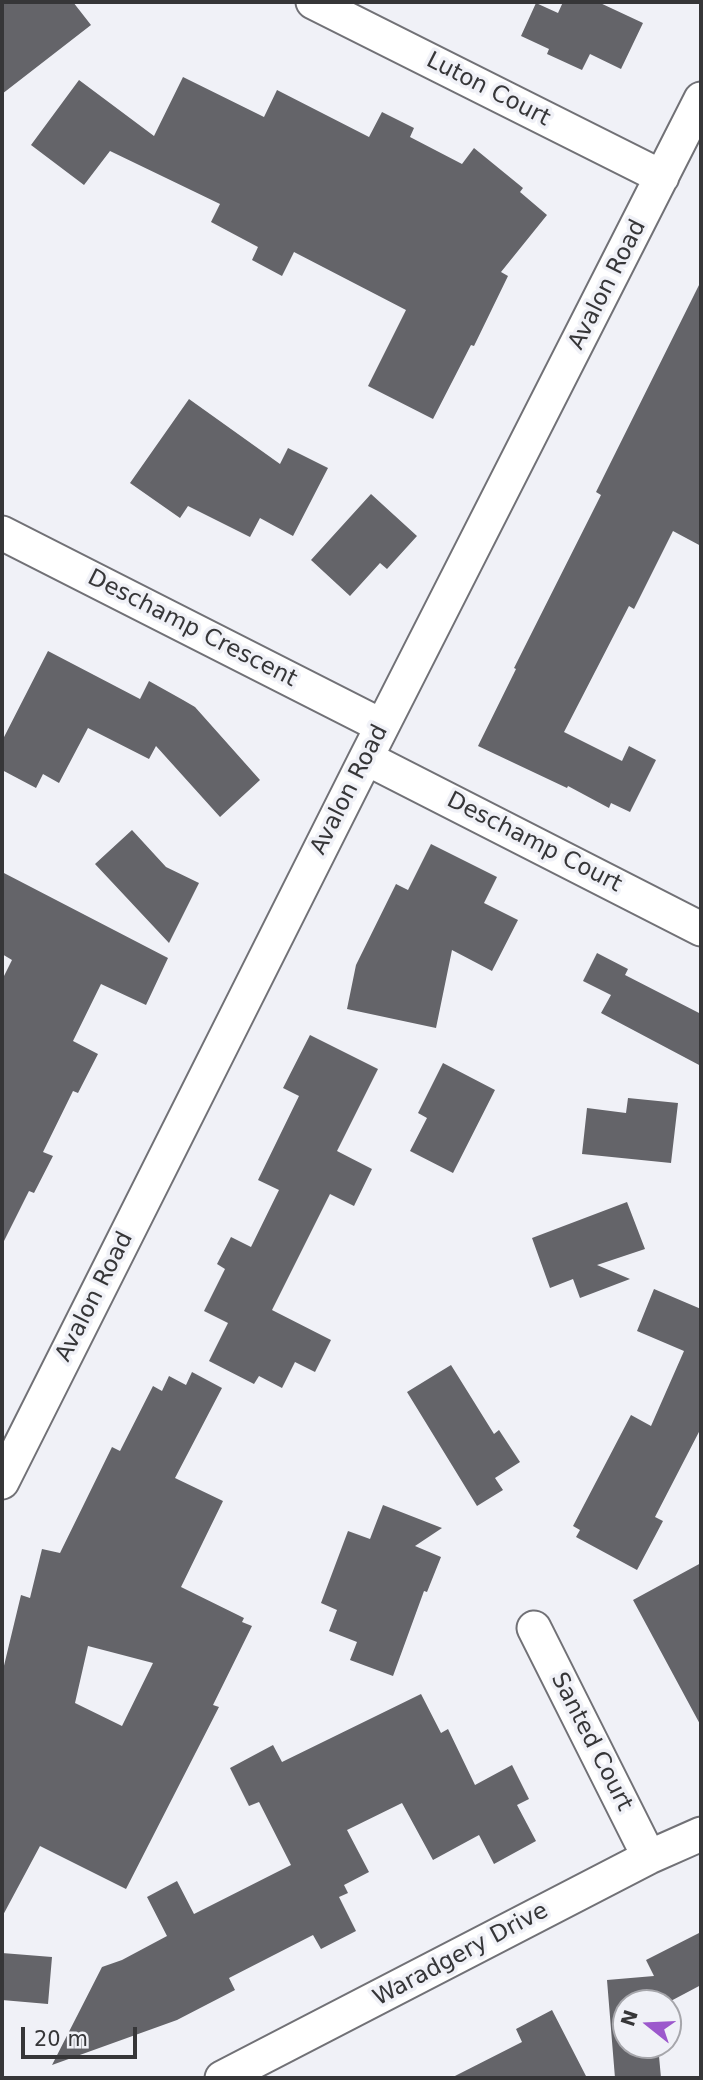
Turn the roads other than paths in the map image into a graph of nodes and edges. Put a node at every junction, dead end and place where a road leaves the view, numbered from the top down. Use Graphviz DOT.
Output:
graph roads {
  1 [pos="313,2"];
  2 [pos="701,99"];
  3 [pos="662,177"];
  4 [pos="2,533"];
  5 [pos="382,726"];
  6 [pos="366,758"];
  7 [pos="701,929"];
  8 [pos="2,1482"];
  9 [pos="534,1628"];
  10 [pos="701,1834"];
  11 [pos="649,1857"];
  12 [pos="222,2078"];
  1 -- 3 [label="street, Luton Court"];
  2 -- 3 [label="street, Avalon Road"];
  3 -- 5 [label="street, Avalon Road"];
  4 -- 5 [label="street, Deschamp Crescent"];
  5 -- 6 [label="street, Avalon Road"];
  6 -- 7 [label="street, Deschamp Court"];
  6 -- 8 [label="street, Avalon Road"];
  9 -- 11 [label="street, Santed Court"];
  10 -- 11 [label="street, Waradgery Drive"];
  11 -- 12 [label="street, Waradgery Drive"];
}
